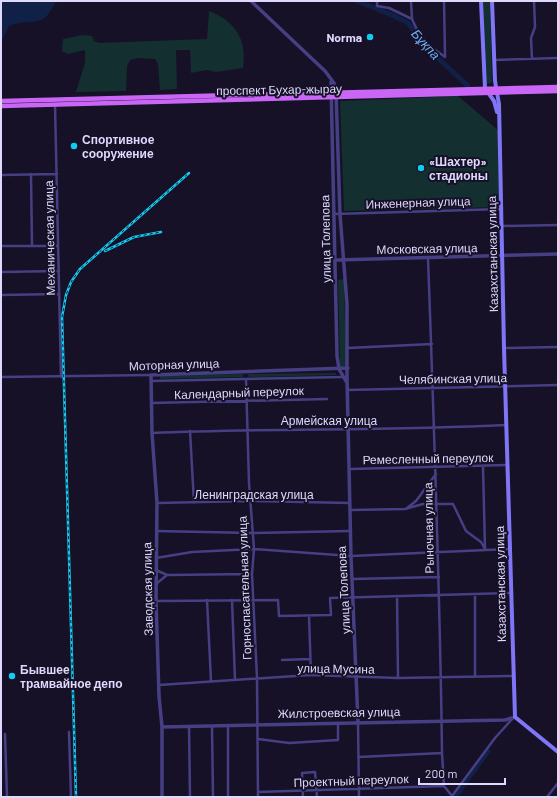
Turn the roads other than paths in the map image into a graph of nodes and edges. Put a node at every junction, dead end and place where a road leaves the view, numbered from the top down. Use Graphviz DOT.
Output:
graph roads {
  1 [pos="251,1"];
  2 [pos="377,1"];
  3 [pos="411,1"];
  4 [pos="444,1"];
  5 [pos="481,1"];
  6 [pos="492,1"];
  7 [pos="534,1"];
  8 [pos="412,19"];
  9 [pos="558,58"];
  10 [pos="532,59"];
  11 [pos="494,60"];
  12 [pos="558,87"];
  13 [pos="486,91"];
  14 [pos="498,91"];
  15 [pos="558,91"];
  16 [pos="334,95"];
  17 [pos="1,101"];
  18 [pos="55,102"];
  19 [pos="1,106"];
  20 [pos="499,116"];
  21 [pos="31,174"];
  22 [pos="57,174"];
  23 [pos="1,175"];
  24 [pos="502,209"];
  25 [pos="335,214"];
  26 [pos="340,214"];
  27 [pos="558,225"];
  28 [pos="502,226"];
  29 [pos="1,246"];
  30 [pos="32,246"];
  31 [pos="59,246"];
  32 [pos="558,254"];
  33 [pos="502,257"];
  34 [pos="428,258"];
  35 [pos="336,260"];
  36 [pos="344,260"];
  37 [pos="59,271"];
  38 [pos="1,272"];
  39 [pos="59,294"];
  40 [pos="1,295"];
  41 [pos="432,344"];
  42 [pos="558,347"];
  43 [pos="348,348"];
  44 [pos="504,348"];
  45 [pos="348,368"];
  46 [pos="339,369"];
  47 [pos="151,375"];
  48 [pos="1,377"];
  49 [pos="61,377"];
  50 [pos="345,377"];
  51 [pos="246,379"];
  52 [pos="151,381"];
  53 [pos="558,385"];
  54 [pos="505,386"];
  55 [pos="432,388"];
  56 [pos="348,390"];
  57 [pos="327,399"];
  58 [pos="246,400"];
  59 [pos="151,403"];
  60 [pos="506,426"];
  61 [pos="349,429"];
  62 [pos="436,429"];
  63 [pos="247,430"];
  64 [pos="190,431"];
  65 [pos="152,433"];
  66 [pos="508,465"];
  67 [pos="436,466"];
  68 [pos="483,466"];
  69 [pos="350,469"];
  70 [pos="436,473"];
  71 [pos="250,501"];
  72 [pos="157,503"];
  73 [pos="194,503"];
  74 [pos="351,503"];
  75 [pos="436,505"];
  76 [pos="405,509"];
  77 [pos="351,510"];
  78 [pos="157,531"];
  79 [pos="351,531"];
  80 [pos="252,533"];
  81 [pos="510,548"];
  82 [pos="254,549"];
  83 [pos="485,549"];
  84 [pos="437,552"];
  85 [pos="351,556"];
  86 [pos="156,558"];
  87 [pos="156,570"];
  88 [pos="252,574"];
  89 [pos="167,575"];
  90 [pos="439,578"];
  91 [pos="353,579"];
  92 [pos="156,584"];
  93 [pos="511,593"];
  94 [pos="475,594"];
  95 [pos="439,595"];
  96 [pos="397,596"];
  97 [pos="354,597"];
  98 [pos="207,600"];
  99 [pos="232,600"];
  100 [pos="253,600"];
  101 [pos="156,601"];
  102 [pos="309,616"];
  103 [pos="310,659"];
  104 [pos="282,660"];
  105 [pos="311,675"];
  106 [pos="475,675"];
  107 [pos="512,676"];
  108 [pos="357,677"];
  109 [pos="441,677"];
  110 [pos="257,678"];
  111 [pos="398,678"];
  112 [pos="235,680"];
  113 [pos="211,681"];
  114 [pos="159,685"];
  115 [pos="515,717"];
  116 [pos="442,720"];
  117 [pos="358,722"];
  118 [pos="338,723"];
  119 [pos="228,724"];
  120 [pos="258,724"];
  121 [pos="212,725"];
  122 [pos="189,726"];
  123 [pos="162,727"];
  124 [pos="69,732"];
  125 [pos="5,734"];
  126 [pos="258,739"];
  127 [pos="558,752"];
  128 [pos="442,753"];
  129 [pos="359,757"];
  130 [pos="558,783"];
  131 [pos="444,786"];
  132 [pos="360,789"];
  133 [pos="316,790"];
  134 [pos="303,791"];
  135 [pos="258,792"];
  136 [pos="7,797"];
  137 [pos="71,797"];
  138 [pos="162,797"];
  139 [pos="190,797"];
  140 [pos="213,797"];
  141 [pos="228,797"];
  142 [pos="258,797"];
  143 [pos="303,797"];
  144 [pos="316,797"];
  145 [pos="359,797"];
  146 [pos="451,797"];
  147 [pos="547,797"];
  1 -- 16 [label="street"];
  2 -- 8 [label="street"];
  3 -- 8 [label="street"];
  4 -- 8 [label="street"];
  5 -- 13 [label="main road"];
  6 -- 11 [label="main road, Казахстанская улица"];
  7 -- 10 [label="street"];
  9 -- 10 [label="street"];
  10 -- 11 [label="street"];
  11 -- 14 [label="main road, Казахстанская улица"];
  12 -- 14 [label="main road, проспект Бухар-жырау"];
  13 -- 14 [label="main road, проспект Бухар-жырау"];
  13 -- 16 [label="main road, проспект Бухар-жырау"];
  13 -- 20 [label="main road"];
  14 -- 15 [label="main road, проспект Бухар-жырау"];
  14 -- 20 [label="main road, Казахстанская улица"];
  16 -- 18 [label="main road, проспект Бухар-жырау"];
  16 -- 25 [label="street, улица Толепова"];
  16 -- 26 [label="street, улица Толепова"];
  17 -- 18 [label="main road, проспект Бухар-жырау"];
  18 -- 19 [label="main road, проспект Бухар-жырау"];
  18 -- 22 [label="street, Механическая улица"];
  20 -- 24 [label="main road, Казахстанская улица"];
  21 -- 22 [label="street"];
  21 -- 23 [label="street"];
  21 -- 30 [label="street"];
  22 -- 31 [label="street, Механическая улица"];
  24 -- 26 [label="street, Инженерная улица"];
  24 -- 28 [label="main road, Казахстанская улица"];
  25 -- 26 [label="street, Инженерная улица"];
  25 -- 35 [label="street, улица Толепова"];
  26 -- 36 [label="street, улица Толепова"];
  27 -- 28 [label="street"];
  28 -- 33 [label="main road, Казахстанская улица"];
  29 -- 30 [label="street"];
  30 -- 31 [label="street"];
  31 -- 37 [label="street, Механическая улица"];
  32 -- 33 [label="street, Московская улица"];
  33 -- 34 [label="street, Московская улица"];
  33 -- 44 [label="main road, Казахстанская улица"];
  34 -- 36 [label="street, Московская улица"];
  34 -- 41 [label="street, Рыночная улица"];
  35 -- 36 [label="street, Московская улица"];
  35 -- 46 [label="street, улица Толепова"];
  36 -- 43 [label="street, улица Толепова"];
  37 -- 38 [label="street"];
  37 -- 39 [label="street, Механическая улица"];
  39 -- 40 [label="street"];
  39 -- 49 [label="street, Механическая улица"];
  41 -- 43 [label="street"];
  41 -- 55 [label="street, Рыночная улица"];
  42 -- 44 [label="street"];
  43 -- 45 [label="street, улица Толепова"];
  44 -- 54 [label="main road, Казахстанская улица"];
  45 -- 46 [label="street, Моторная улица"];
  45 -- 50 [label="street, улица Толепова"];
  46 -- 47 [label="street, Моторная улица"];
  46 -- 50 [label="street, улица Толепова"];
  47 -- 49 [label="street, Моторная улица"];
  47 -- 52 [label="street, Заводская улица"];
  48 -- 49 [label="street, Моторная улица"];
  50 -- 51 [label="street, Моторная улица"];
  50 -- 56 [label="street, улица Толепова"];
  51 -- 52 [label="street, Моторная улица"];
  51 -- 58 [label="street, Горноспасательная улица"];
  52 -- 59 [label="street, Заводская улица"];
  53 -- 54 [label="street, Челябинская улица"];
  54 -- 55 [label="street, Челябинская улица"];
  54 -- 60 [label="main road, Казахстанская улица"];
  55 -- 56 [label="street, Челябинская улица"];
  55 -- 62 [label="street, Рыночная улица"];
  56 -- 61 [label="street, улица Толепова"];
  57 -- 58 [label="street, Календарный переулок"];
  58 -- 59 [label="street, Календарный переулок"];
  58 -- 63 [label="street, Горноспасательная улица"];
  59 -- 65 [label="street, Заводская улица"];
  60 -- 62 [label="street, Армейская улица"];
  60 -- 66 [label="main road, Казахстанская улица"];
  61 -- 62 [label="street, Армейская улица"];
  61 -- 63 [label="street, Армейская улица"];
  61 -- 69 [label="street, улица Толепова"];
  62 -- 67 [label="street, Рыночная улица"];
  63 -- 64 [label="street, Армейская улица"];
  63 -- 71 [label="street, Горноспасательная улица"];
  64 -- 65 [label="street, Армейская улица"];
  64 -- 73 [label="street"];
  65 -- 72 [label="street, Заводская улица"];
  66 -- 68 [label="street, Ремесленный переулок"];
  66 -- 81 [label="main road, Казахстанская улица"];
  67 -- 68 [label="street, Ремесленный переулок"];
  67 -- 69 [label="street, Ремесленный переулок"];
  67 -- 70 [label="street, Рыночная улица"];
  68 -- 83 [label="street"];
  69 -- 74 [label="street, улица Толепова"];
  70 -- 75 [label="street, Рыночная улица"];
  70 -- 76 [label="street"];
  71 -- 73 [label="street, Ленинградская улица"];
  71 -- 74 [label="street, Ленинградская улица"];
  71 -- 80 [label="street, Горноспасательная улица"];
  72 -- 73 [label="street, Ленинградская улица"];
  72 -- 78 [label="street, Заводская улица"];
  74 -- 77 [label="street, улица Толепова"];
  75 -- 76 [label="street"];
  75 -- 83 [label="street"];
  75 -- 84 [label="street, Рыночная улица"];
  76 -- 77 [label="street"];
  77 -- 79 [label="street, улица Толепова"];
  78 -- 80 [label="street"];
  78 -- 86 [label="street, Заводская улица"];
  79 -- 80 [label="street"];
  79 -- 85 [label="street, улица Толепова"];
  80 -- 82 [label="street, Горноспасательная улица"];
  81 -- 83 [label="street"];
  81 -- 93 [label="main road, Казахстанская улица"];
  82 -- 85 [label="street"];
  82 -- 86 [label="street"];
  82 -- 88 [label="street, Горноспасательная улица"];
  83 -- 84 [label="street"];
  84 -- 85 [label="street"];
  84 -- 90 [label="street, Рыночная улица"];
  85 -- 91 [label="street, улица Толепова"];
  86 -- 87 [label="street, Заводская улица"];
  87 -- 89 [label="street"];
  87 -- 92 [label="street, Заводская улица"];
  88 -- 89 [label="street"];
  88 -- 100 [label="street, Горноспасательная улица"];
  89 -- 92 [label="street"];
  90 -- 91 [label="street"];
  90 -- 95 [label="street, Рыночная улица"];
  91 -- 97 [label="street, улица Толепова"];
  92 -- 101 [label="street, Заводская улица"];
  93 -- 94 [label="street"];
  93 -- 107 [label="main road, Казахстанская улица"];
  94 -- 95 [label="street"];
  94 -- 106 [label="street"];
  95 -- 96 [label="street"];
  95 -- 109 [label="street, Рыночная улица"];
  96 -- 97 [label="street"];
  96 -- 111 [label="street"];
  97 -- 102 [label="street"];
  97 -- 108 [label="street, улица Толепова"];
  98 -- 99 [label="street"];
  98 -- 101 [label="street"];
  98 -- 113 [label="street"];
  99 -- 100 [label="street"];
  99 -- 112 [label="street, Горноспасательная улица"];
  100 -- 102 [label="street"];
  100 -- 110 [label="street, Горноспасательная улица"];
  101 -- 114 [label="street, Заводская улица"];
  102 -- 103 [label="street"];
  103 -- 104 [label="street"];
  103 -- 105 [label="street"];
  105 -- 108 [label="street, улица Мусина"];
  105 -- 110 [label="street, улица Мусина"];
  106 -- 107 [label="street, улица Мусина"];
  106 -- 109 [label="street, улица Мусина"];
  107 -- 115 [label="main road, Казахстанская улица"];
  108 -- 111 [label="street, улица Мусина"];
  108 -- 117 [label="street, улица Толепова"];
  109 -- 111 [label="street, улица Мусина"];
  109 -- 116 [label="street, Рыночная улица"];
  110 -- 112 [label="street, улица Мусина"];
  110 -- 120 [label="street, Горноспасательная улица"];
  112 -- 113 [label="street, улица Мусина"];
  113 -- 114 [label="street, улица Мусина"];
  114 -- 123 [label="street, Заводская улица"];
  115 -- 116 [label="street, Жилстроевская улица"];
  115 -- 127 [label="main road"];
  115 -- 146 [label="street"];
  116 -- 117 [label="street, Жилстроевская улица"];
  116 -- 128 [label="street, Рыночная улица"];
  117 -- 118 [label="street, Жилстроевская улица"];
  117 -- 129 [label="street, улица Толепова"];
  118 -- 120 [label="street, Жилстроевская улица"];
  118 -- 126 [label="street"];
  119 -- 120 [label="street, Жилстроевская улица"];
  119 -- 121 [label="street, Жилстроевская улица"];
  119 -- 141 [label="street"];
  120 -- 126 [label="street, Горноспасательная улица"];
  121 -- 122 [label="street, Жилстроевская улица"];
  121 -- 140 [label="street"];
  122 -- 123 [label="street, Жилстроевская улица"];
  122 -- 139 [label="street"];
  123 -- 138 [label="street, Заводская улица"];
  124 -- 137 [label="street"];
  125 -- 136 [label="street"];
  126 -- 135 [label="street, Горноспасательная улица"];
  128 -- 129 [label="street"];
  128 -- 131 [label="street, Рыночная улица"];
  129 -- 132 [label="street, улица Толепова"];
  130 -- 147 [label="street"];
  131 -- 132 [label="street, Проектный переулок"];
  131 -- 146 [label="street"];
  132 -- 133 [label="street, Проектный переулок"];
  132 -- 145 [label="street, улица Толепова"];
  133 -- 134 [label="street, Проектный переулок"];
  133 -- 134 [label="street"];
  133 -- 144 [label="street"];
  134 -- 135 [label="street, Проектный переулок"];
  134 -- 143 [label="street"];
  135 -- 142 [label="street, Горноспасательная улица"];
}
